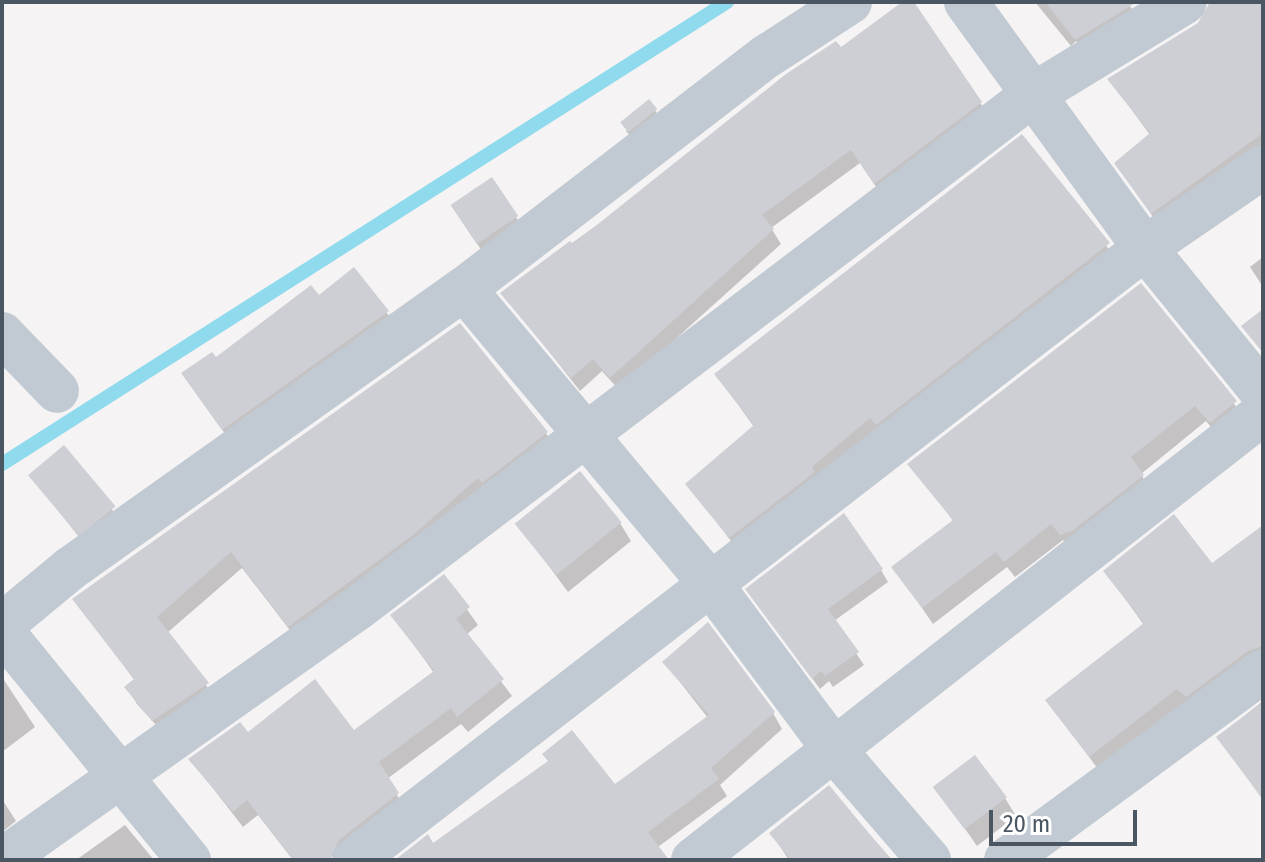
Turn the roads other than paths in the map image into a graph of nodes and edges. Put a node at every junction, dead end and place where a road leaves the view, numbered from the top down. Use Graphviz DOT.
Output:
graph roads {
  1 [pos="850,2"];
  2 [pos="966,2"];
  3 [pos="1185,2"];
  4 [pos="1031,96"];
  5 [pos="1263,167"];
  6 [pos="1145,248"];
  7 [pos="464,289"];
  8 [pos="2,334"];
  9 [pos="57,391"];
  10 [pos="1263,393"];
  11 [pos="1263,413"];
  12 [pos="585,433"];
  13 [pos="710,583"];
  14 [pos="2,625"];
  15 [pos="2,631"];
  16 [pos="1263,671"];
  17 [pos="835,751"];
  18 [pos="121,779"];
  19 [pos="2,860"];
  20 [pos="189,860"];
  21 [pos="354,860"];
  22 [pos="693,860"];
  23 [pos="929,860"];
  24 [pos="1006,860"];
  1 -- 7 [label="street"];
  2 -- 4 [label="street"];
  3 -- 4 [label="street"];
  4 -- 6 [label="street"];
  4 -- 12 [label="street"];
  5 -- 6 [label="street"];
  6 -- 10 [label="street"];
  6 -- 13 [label="street"];
  7 -- 12 [label="street"];
  7 -- 14 [label="street"];
  8 -- 9 [label="street"];
  11 -- 17 [label="street"];
  12 -- 13 [label="street"];
  12 -- 18 [label="street"];
  13 -- 17 [label="street"];
  13 -- 21 [label="street"];
  15 -- 18 [label="street"];
  16 -- 24 [label="street"];
  17 -- 22 [label="street"];
  17 -- 23 [label="street"];
  18 -- 19 [label="street"];
  18 -- 20 [label="street"];
}
